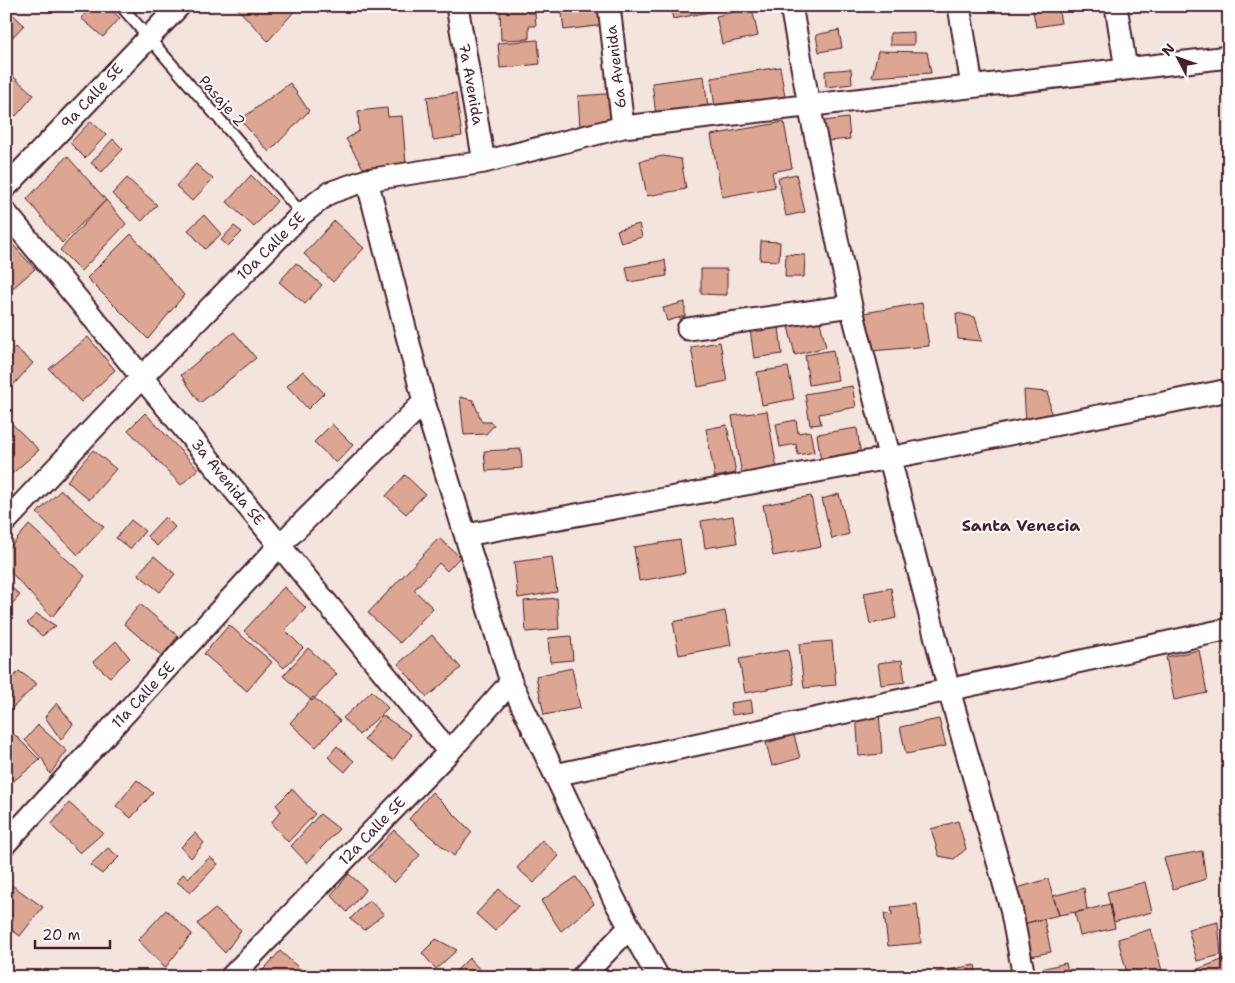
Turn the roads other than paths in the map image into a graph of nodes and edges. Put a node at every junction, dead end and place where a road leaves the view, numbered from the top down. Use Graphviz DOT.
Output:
graph roads {
  1 [pos="120,6"];
  2 [pos="178,6"];
  3 [pos="457,6"];
  4 [pos="609,6"];
  5 [pos="791,6"];
  6 [pos="959,6"];
  7 [pos="1116,6"];
  8 [pos="148,38"];
  9 [pos="1229,57"];
  10 [pos="1126,69"];
  11 [pos="972,86"];
  12 [pos="809,105"];
  13 [pos="623,127"];
  14 [pos="484,162"];
  15 [pos="368,180"];
  16 [pos="6,187"];
  17 [pos="6,213"];
  18 [pos="302,214"];
  19 [pos="851,306"];
  20 [pos="688,329"];
  21 [pos="143,376"];
  22 [pos="1229,390"];
  23 [pos="424,402"];
  24 [pos="889,458"];
  25 [pos="6,521"];
  26 [pos="466,535"];
  27 [pos="279,546"];
  28 [pos="1229,629"];
  29 [pos="511,682"];
  30 [pos="949,690"];
  31 [pos="449,752"];
  32 [pos="555,775"];
  33 [pos="6,843"];
  34 [pos="630,927"];
  35 [pos="231,977"];
  36 [pos="582,977"];
  37 [pos="658,977"];
  38 [pos="1024,977"];
  1 -- 8 [label="lane, Pasaje 2"];
  2 -- 8 [label="street, 9a Calle SE"];
  3 -- 14 [label="street, 7a Avenida"];
  4 -- 13 [label="street, 6a Avenida"];
  5 -- 12 [label="street"];
  6 -- 11 [label="street"];
  7 -- 10 [label="street"];
  8 -- 16 [label="street, 9a Calle SE"];
  8 -- 18 [label="lane, Pasaje 2"];
  9 -- 10 [label="street, 10a Calle SE"];
  10 -- 11 [label="street, 10a Calle SE"];
  11 -- 12 [label="street, 10a Calle SE"];
  12 -- 13 [label="street, 10a Calle SE"];
  12 -- 19 [label="street"];
  13 -- 14 [label="street, 10a Calle SE"];
  14 -- 15 [label="street, 10a Calle SE"];
  15 -- 18 [label="street, 10a Calle SE"];
  15 -- 23 [label="street"];
  17 -- 21 [label="street, 3a Avenida SE"];
  18 -- 21 [label="street, 10a Calle SE"];
  19 -- 20 [label="street"];
  19 -- 24 [label="street"];
  21 -- 25 [label="street, 10a Calle SE"];
  21 -- 27 [label="street, 3a Avenida SE"];
  22 -- 24 [label="street"];
  23 -- 26 [label="street"];
  23 -- 27 [label="street, 11a Calle SE"];
  24 -- 26 [label="street"];
  24 -- 30 [label="street"];
  26 -- 29 [label="street"];
  27 -- 31 [label="street, 3a Avenida SE"];
  27 -- 33 [label="street, 11a Calle SE"];
  28 -- 30 [label="street"];
  29 -- 31 [label="street, 12a Calle SE"];
  29 -- 32 [label="street"];
  30 -- 32 [label="street"];
  30 -- 38 [label="street"];
  31 -- 35 [label="street, 12a Calle SE"];
  32 -- 34 [label="street"];
  34 -- 36 [label="street"];
  34 -- 37 [label="street"];
}
